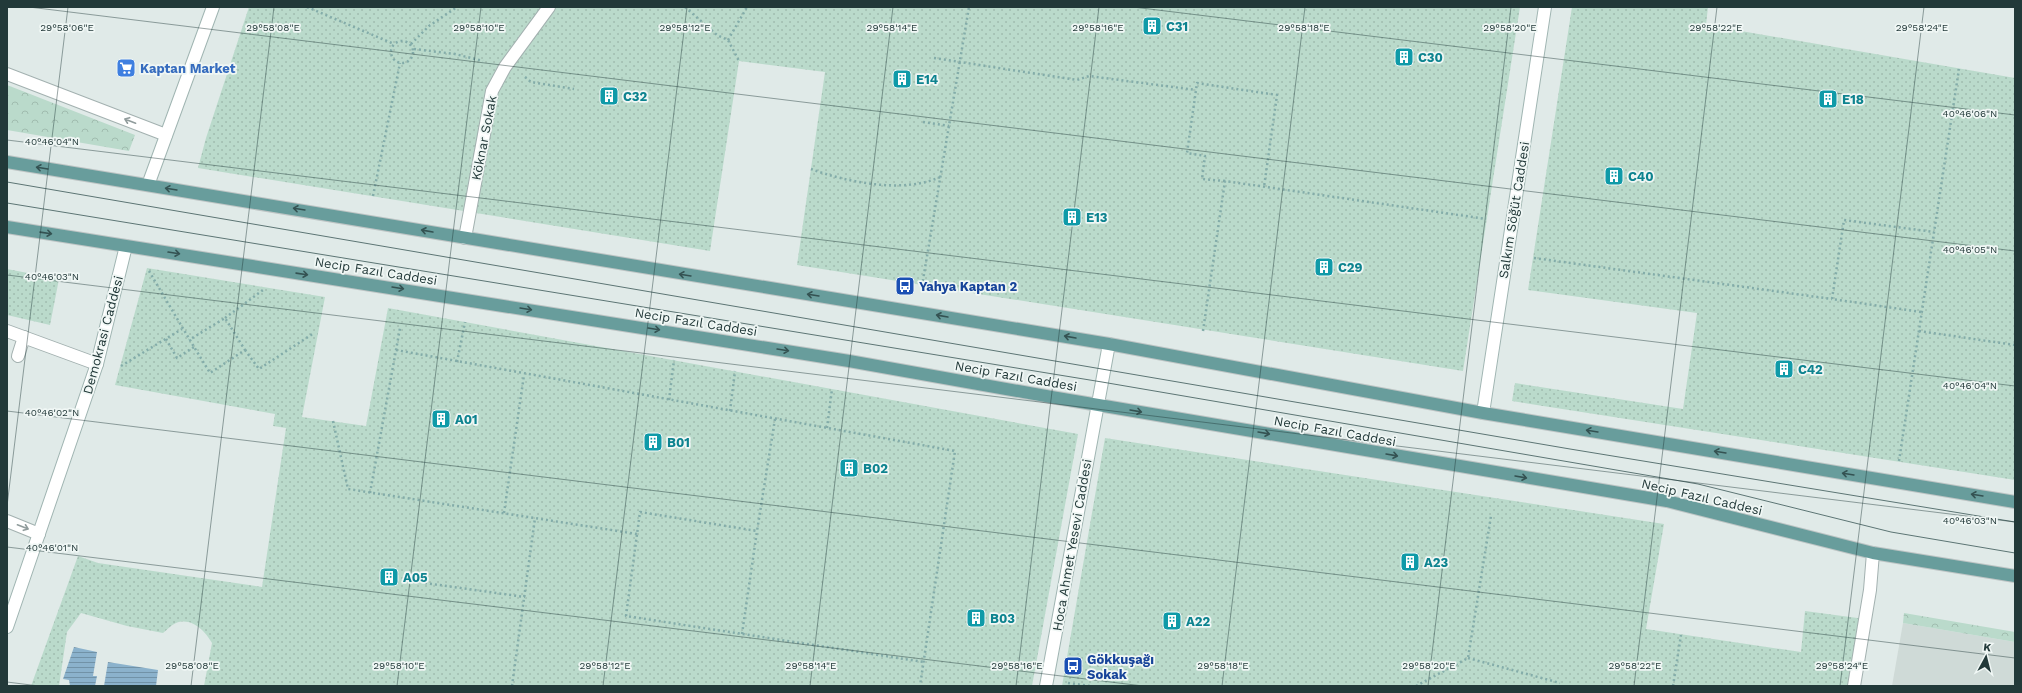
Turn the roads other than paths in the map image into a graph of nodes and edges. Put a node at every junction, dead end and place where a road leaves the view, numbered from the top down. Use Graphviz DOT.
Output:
graph roads {
  1 [pos="213,7"];
  2 [pos="549,7"];
  3 [pos="1545,7"];
  4 [pos="7,74"];
  5 [pos="166,135"];
  6 [pos="7,162"];
  7 [pos="148,185"];
  8 [pos="7,227"];
  9 [pos="466,238"];
  10 [pos="126,246"];
  11 [pos="7,331"];
  12 [pos="24,337"];
  13 [pos="1108,344"];
  14 [pos="18,356"];
  15 [pos="98,364"];
  16 [pos="1098,404"];
  17 [pos="1483,413"];
  18 [pos="2015,502"];
  19 [pos="7,521"];
  20 [pos="39,534"];
  21 [pos="1873,553"];
  22 [pos="2015,576"];
  23 [pos="7,628"];
  24 [pos="1046,686"];
  25 [pos="1854,686"];
  1 -- 5 [label="street"];
  2 -- 9 [label="street, Köknar Sokak"];
  3 -- 17 [label="street, Salkım Söğüt Caddesi"];
  5 -- 4 [label="street, one-way"];
  5 -- 7 [label="street"];
  7 -- 6 [label="main road, one-way"];
  9 -- 7 [label="main road, one-way"];
  8 -- 10 [label="main road, Necip Fazıl Caddesi, one-way"];
  13 -- 9 [label="main road, one-way"];
  10 -- 15 [label="street, Demokrasi Caddesi"];
  10 -- 16 [label="main road, Necip Fazıl Caddesi, one-way"];
  11 -- 12 [label="street"];
  12 -- 14 [label="street"];
  12 -- 15 [label="street"];
  13 -- 16 [label="street, Hoca Ahmet Yesevi Caddesi"];
  13 -- 17 [label="main road"];
  15 -- 20 [label="street, Demokrasi Caddesi"];
  16 -- 21 [label="main road, Necip Fazıl Caddesi, one-way"];
  16 -- 24 [label="street, Hoca Ahmet Yesevi Caddesi"];
  18 -- 17 [label="main road, one-way"];
  19 -- 20 [label="street, one-way"];
  20 -- 23 [label="street, Demokrasi Caddesi"];
  21 -- 22 [label="main road, Necip Fazıl Caddesi"];
  21 -- 25 [label="street"];
}
